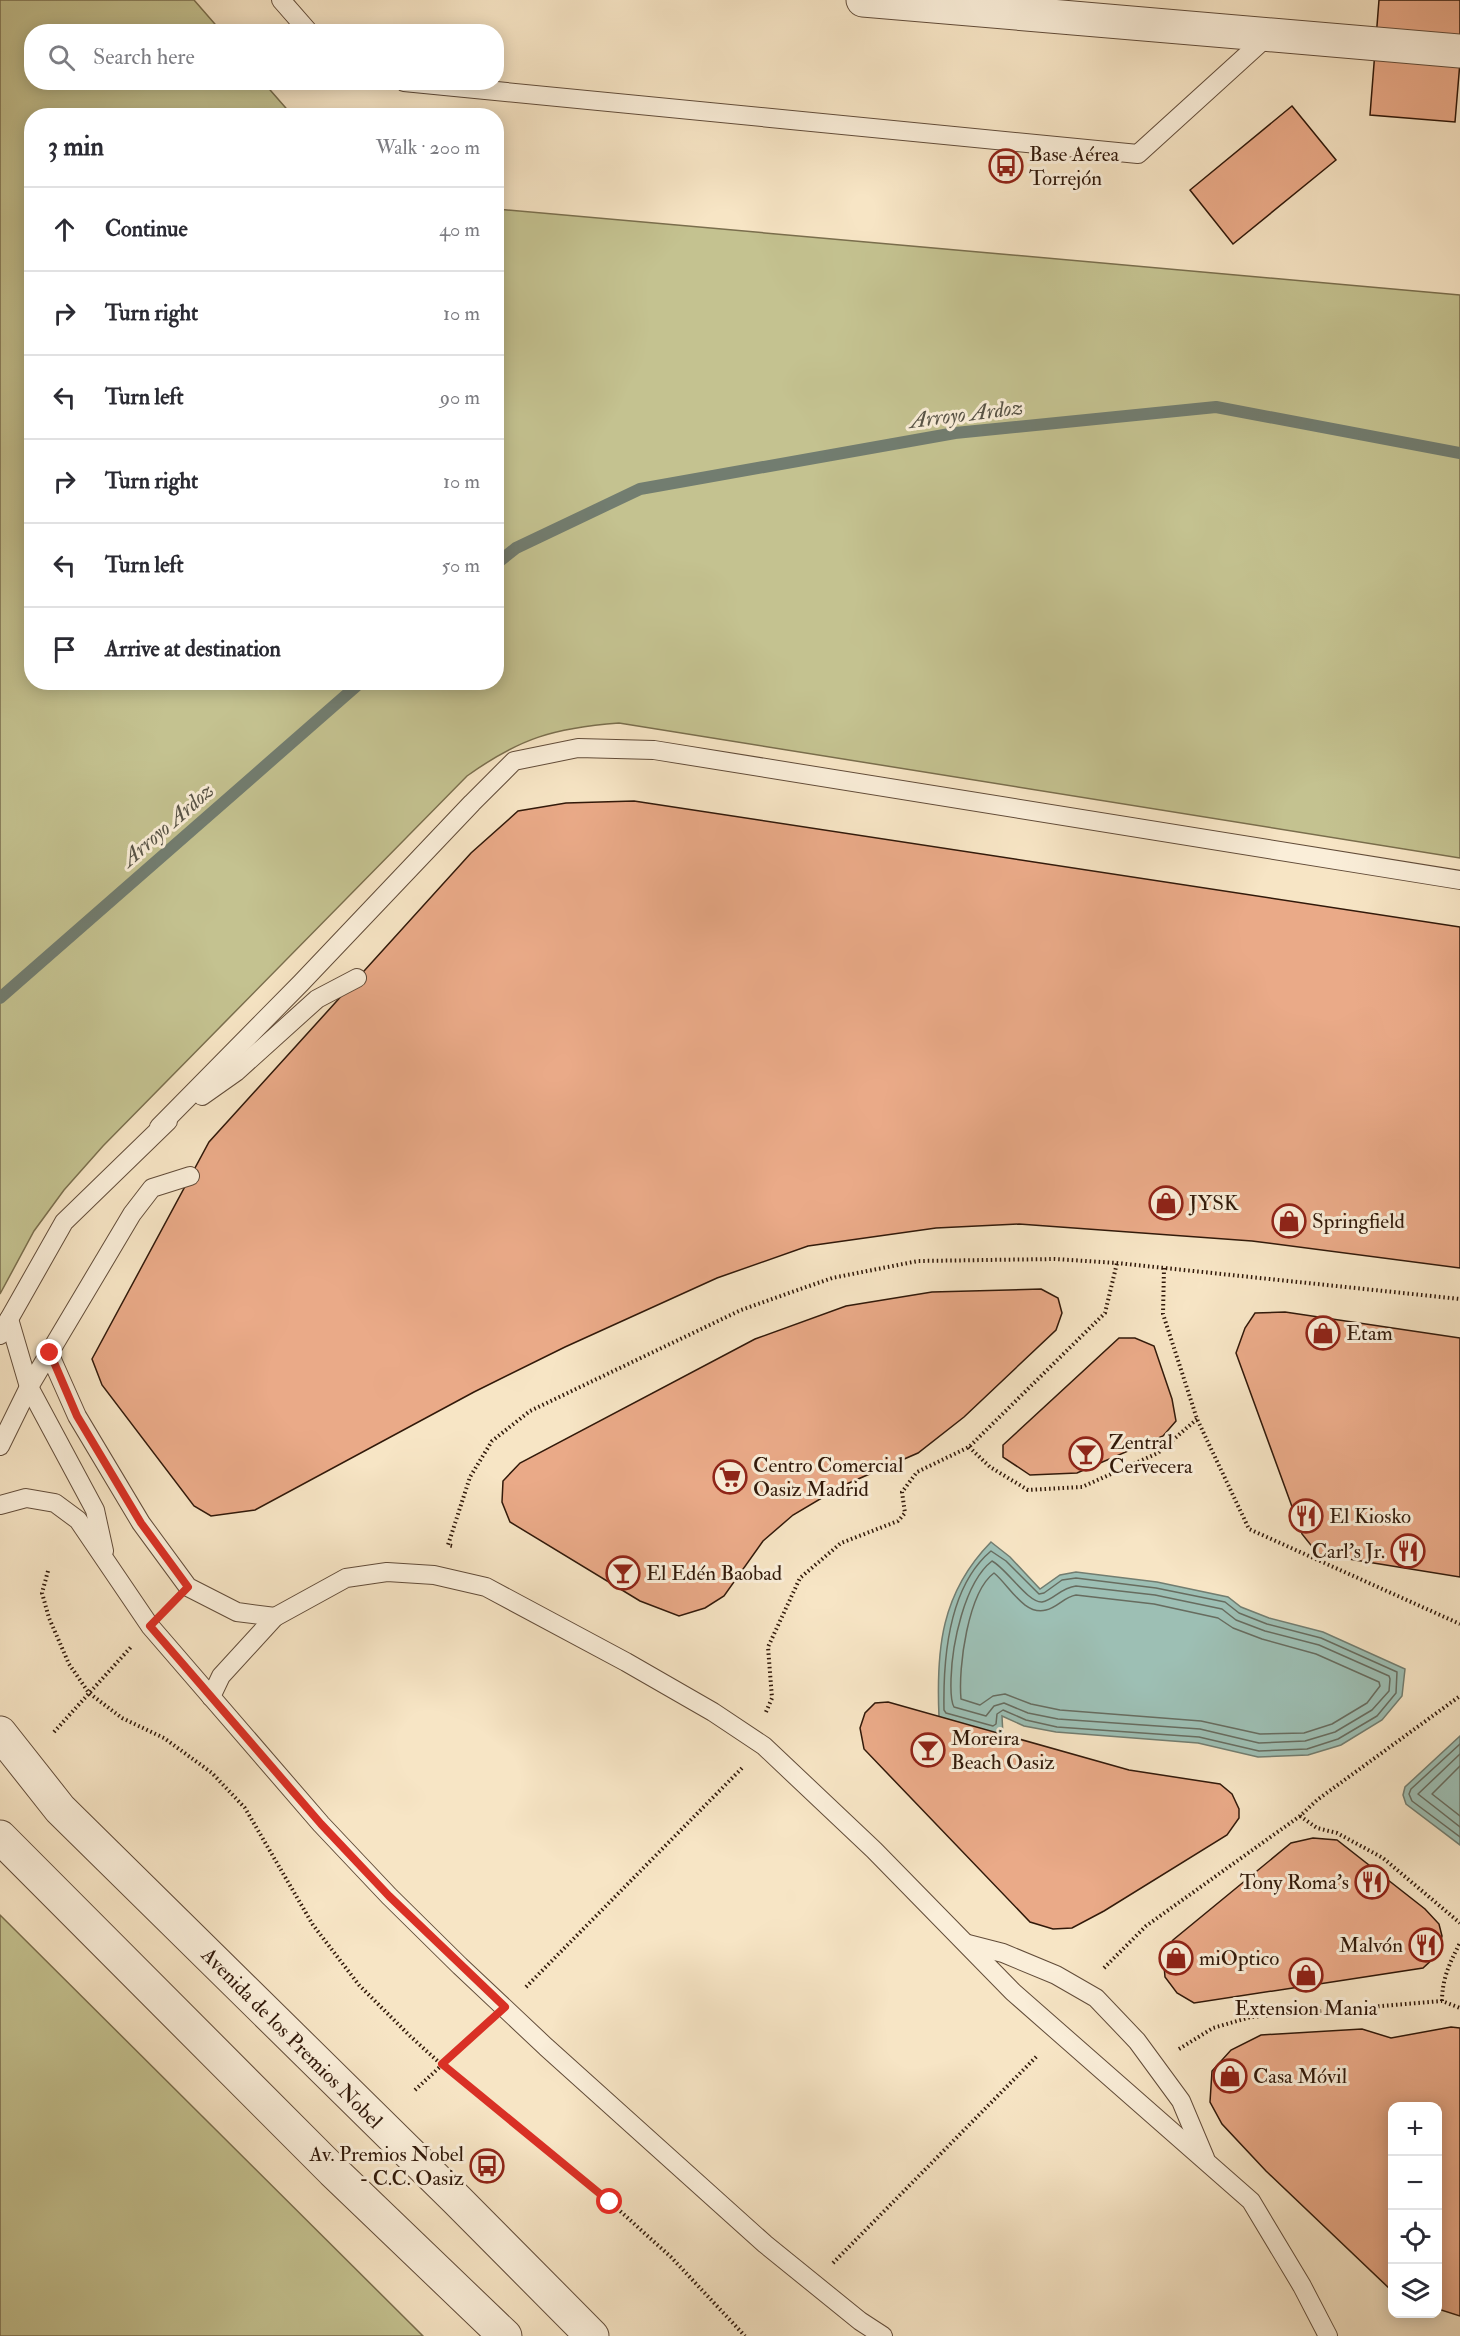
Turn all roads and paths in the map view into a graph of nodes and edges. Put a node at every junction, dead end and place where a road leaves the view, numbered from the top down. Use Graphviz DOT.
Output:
graph roads {
  1 [pos="281,0"];
  2 [pos="863,0"];
  3 [pos="302,24"];
  4 [pos="1269,35"];
  5 [pos="1460,51"];
  6 [pos="486,90"];
  7 [pos="1460,880"];
  8 [pos="357,978"];
  9 [pos="159,1127"];
  10 [pos="190,1176"];
  11 [pos="1117,1263"];
  12 [pos="1164,1268"];
  13 [pos="1460,1299"];
  14 [pos="9,1319"];
  15 [pos="0,1335"];
  16 [pos="50,1353"];
  17 [pos="29,1387"];
  18 [pos="1197,1419"];
  19 [pos="0,1446"];
  20 [pos="969,1447"];
  21 [pos="0,1505"];
  22 [pos="459,1548"];
  23 [pos="106,1559"];
  24 [pos="48,1571"];
  25 [pos="275,1617"];
  26 [pos="1460,1624"];
  27 [pos="150,1626"];
  28 [pos="89,1693"];
  29 [pos="1460,1696"];
  30 [pos="211,1697"];
  31 [pos="54,1731"];
  32 [pos="0,1733"];
  33 [pos="764,1746"];
  34 [pos="1300,1816"];
  35 [pos="0,1837"];
  36 [pos="1460,1923"];
  37 [pos="966,1943"];
  38 [pos="1460,1943"];
  39 [pos="1100,1973"];
  40 [pos="1442,2001"];
  41 [pos="505,2007"];
  42 [pos="1460,2008"];
  43 [pos="1059,2034"];
  44 [pos="1173,2052"];
  45 [pos="442,2064"];
  46 [pos="415,2090"];
  47 [pos="1207,2163"];
  48 [pos="814,2283"];
  49 [pos="861,2329"];
  50 [pos="1332,2335"];
  51 [pos="505,2336"];
  52 [pos="592,2336"];
  53 [pos="745,2336"];
  54 [pos="883,2336"];
  1 -- 3 [label="lane"];
  2 -- 4 [label="street"];
  4 -- 5 [label="street"];
  4 -- 6 [label="lane"];
  7 -- 9 [label="lane"];
  8 -- 9 [label="lane"];
  9 -- 14 [label="lane"];
  10 -- 16 [label="lane"];
  11 -- 12 [label="path"];
  11 -- 20 [label="path"];
  11 -- 22 [label="path"];
  12 -- 13 [label="path"];
  12 -- 18 [label="path"];
  14 -- 15 [label="lane"];
  14 -- 17 [label="lane"];
  16 -- 17 [label="lane"];
  16 -- 25 [label="lane"];
  17 -- 19 [label="lane"];
  17 -- 23 [label="lane"];
  18 -- 20 [label="path"];
  18 -- 26 [label="path"];
  20 -- 33 [label="path"];
  21 -- 23 [label="lane"];
  23 -- 27 [label="lane"];
  24 -- 28 [label="path"];
  25 -- 30 [label="lane"];
  25 -- 33 [label="lane"];
  27 -- 28 [label="path"];
  27 -- 30 [label="lane"];
  28 -- 31 [label="path"];
  28 -- 45 [label="path"];
  29 -- 34 [label="path"];
  30 -- 41 [label="lane"];
  32 -- 52 [label="street, Avenida de los Premios Nobel"];
  33 -- 37 [label="lane"];
  33 -- 41 [label="path"];
  34 -- 36 [label="path"];
  34 -- 39 [label="path"];
  35 -- 51 [label="street"];
  37 -- 43 [label="lane"];
  37 -- 47 [label="lane"];
  38 -- 40 [label="path"];
  40 -- 42 [label="path"];
  40 -- 44 [label="path"];
  41 -- 45 [label="path"];
  41 -- 48 [label="lane"];
  43 -- 47 [label="lane"];
  43 -- 48 [label="path"];
  45 -- 46 [label="path"];
  45 -- 53 [label="path"];
  47 -- 50 [label="lane"];
  48 -- 49 [label="lane"];
  49 -- 54 [label="lane"];
}
